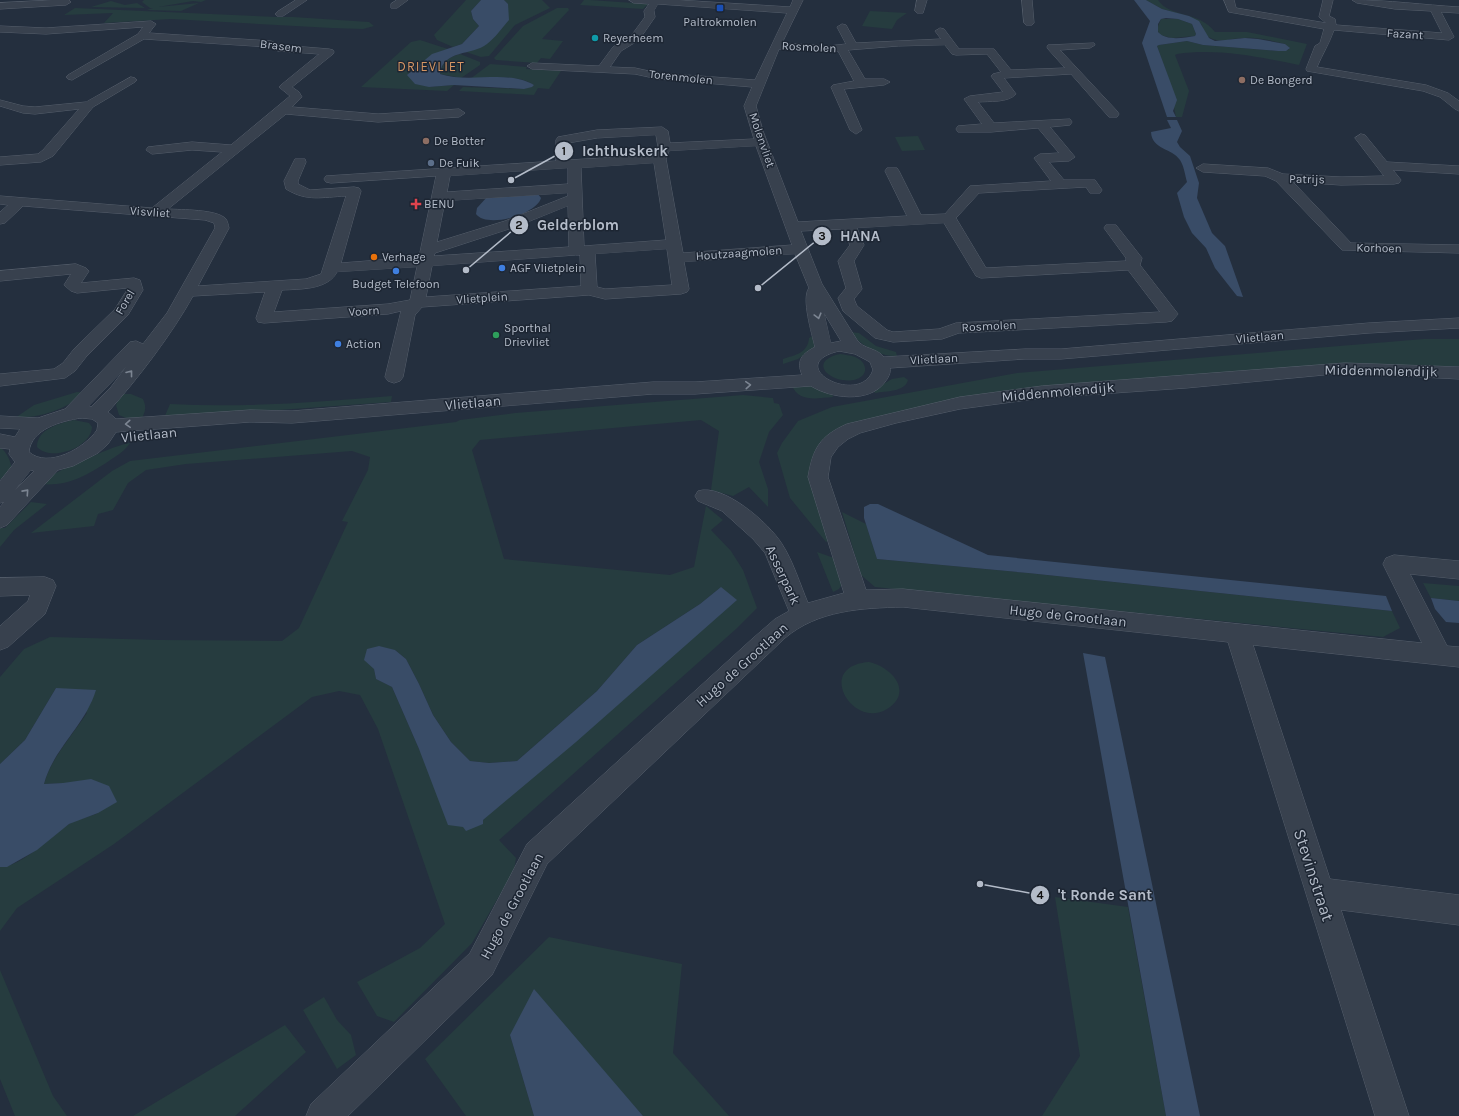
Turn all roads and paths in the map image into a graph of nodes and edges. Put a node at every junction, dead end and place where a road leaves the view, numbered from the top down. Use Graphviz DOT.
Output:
graph roads {
  1 [pos="302,0"];
  2 [pos="403,0"];
  3 [pos="634,0"];
  4 [pos="922,0"];
  5 [pos="1027,0"];
  6 [pos="1229,0"];
  7 [pos="1328,0"];
  8 [pos="1357,0"];
  9 [pos="655,1"];
  10 [pos="66,2"];
  11 [pos="795,5"];
  12 [pos="0,6"];
  13 [pos="394,6"];
  14 [pos="1435,9"];
  15 [pos="1459,10"];
  16 [pos="920,11"];
  17 [pos="280,14"];
  18 [pos="1029,23"];
  19 [pos="842,27"];
  20 [pos="937,27"];
  21 [pos="1330,27"];
  22 [pos="0,29"];
  23 [pos="142,36"];
  24 [pos="947,42"];
  25 [pos="1090,45"];
  26 [pos="775,46"];
  27 [pos="853,47"];
  28 [pos="842,49"];
  29 [pos="532,66"];
  30 [pos="602,70"];
  31 [pos="1075,71"];
  32 [pos="1008,73"];
  33 [pos="74,76"];
  34 [pos="130,81"];
  35 [pos="861,82"];
  36 [pos="884,82"];
  37 [pos="760,84"];
  38 [pos="0,103"];
  39 [pos="88,105"];
  40 [pos="1459,107"];
  41 [pos="283,110"];
  42 [pos="459,113"];
  43 [pos="1113,114"];
  44 [pos="1066,122"];
  45 [pos="1041,124"];
  46 [pos="991,128"];
  47 [pos="962,129"];
  48 [pos="856,130"];
  49 [pos="1361,138"];
  50 [pos="761,142"];
  51 [pos="152,150"];
  52 [pos="232,150"];
  53 [pos="662,153"];
  54 [pos="0,161"];
  55 [pos="300,162"];
  56 [pos="568,163"];
  57 [pos="1383,166"];
  58 [pos="1202,168"];
  59 [pos="1459,170"];
  60 [pos="892,171"];
  61 [pos="444,172"];
  62 [pos="1281,178"];
  63 [pos="322,179"];
  64 [pos="306,180"];
  65 [pos="291,181"];
  66 [pos="1060,184"];
  67 [pos="1096,190"];
  68 [pos="575,193"];
  69 [pos="439,197"];
  70 [pos="0,200"];
  71 [pos="19,202"];
  72 [pos="155,212"];
  73 [pos="949,218"];
  74 [pos="0,220"];
  75 [pos="916,220"];
  76 [pos="848,224"];
  77 [pos="793,227"];
  78 [pos="1111,228"];
  79 [pos="1459,248"];
  80 [pos="802,249"];
  81 [pos="582,250"];
  82 [pos="675,251"];
  83 [pos="427,256"];
  84 [pos="1132,265"];
  85 [pos="332,268"];
  86 [pos="0,276"];
  87 [pos="814,284"];
  88 [pos="275,287"];
  89 [pos="589,290"];
  90 [pos="187,292"];
  91 [pos="605,294"];
  92 [pos="417,303"];
  93 [pos="1459,323"];
  94 [pos="824,348"];
  95 [pos="854,348"];
  96 [pos="880,369"];
  97 [pos="810,372"];
  98 [pos="1459,373"];
  99 [pos="394,377"];
  100 [pos="0,380"];
  101 [pos="72,413"];
  102 [pos="0,422"];
  103 [pos="40,424"];
  104 [pos="101,427"];
  105 [pos="0,441"];
  106 [pos="23,453"];
  107 [pos="52,464"];
  108 [pos="0,496"];
  109 [pos="705,496"];
  110 [pos="0,520"];
  111 [pos="1459,570"];
  112 [pos="0,587"];
  113 [pos="858,600"];
  114 [pos="802,615"];
  115 [pos="1237,634"];
  116 [pos="0,640"];
  117 [pos="1449,656"];
  118 [pos="1320,892"];
  119 [pos="1459,910"];
  120 [pos="324,1116"];
  121 [pos="1392,1116"];
  1 -- 17 [label="street"];
  2 -- 13 [label="street"];
  3 -- 9 [label="street"];
  4 -- 16 [label="street"];
  5 -- 18 [label="street"];
  6 -- 21 [label="street, Fazant"];
  7 -- 21 [label="street"];
  8 -- 14 [label="street, Fazant"];
  9 -- 11 [label="street"];
  9 -- 30 [label="street"];
  10 -- 12 [label="street"];
  11 -- 26 [label="street, Molenvliet"];
  14 -- 15 [label="street, Fazant"];
  14 -- 21 [label="street, Fazant"];
  19 -- 27 [label="street, Rosmolen"];
  20 -- 24 [label="street"];
  21 -- 40 [label="street"];
  22 -- 23 [label="street"];
  23 -- 33 [label="street"];
  23 -- 41 [label="street, Brasem"];
  24 -- 27 [label="street, Rosmolen"];
  24 -- 32 [label="street"];
  25 -- 31 [label="street"];
  26 -- 28 [label="street, Rosmolen"];
  26 -- 37 [label="street, Molenvliet"];
  27 -- 28 [label="street, Rosmolen"];
  28 -- 35 [label="street, Rosmolen"];
  29 -- 30 [label="street, Torenmolen"];
  30 -- 37 [label="street, Torenmolen"];
  31 -- 32 [label="street"];
  31 -- 43 [label="street"];
  32 -- 46 [label="street"];
  34 -- 39 [label="street"];
  35 -- 36 [label="street"];
  35 -- 48 [label="street"];
  37 -- 50 [label="street, Molenvliet"];
  38 -- 39 [label="street"];
  39 -- 54 [label="street"];
  41 -- 42 [label="street"];
  41 -- 52 [label="street, Brasem"];
  44 -- 45 [label="street"];
  45 -- 46 [label="street"];
  45 -- 66 [label="street"];
  46 -- 47 [label="street"];
  49 -- 57 [label="street, Patrijs"];
  50 -- 53 [label="street"];
  50 -- 77 [label="street, Molenvliet"];
  51 -- 52 [label="street"];
  52 -- 72 [label="street, Brasem"];
  53 -- 56 [label="street"];
  53 -- 56 [label="street, Houtzaagmolen"];
  53 -- 82 [label="street, Houtzaagmolen"];
  55 -- 65 [label="street"];
  56 -- 61 [label="street"];
  56 -- 68 [label="street"];
  57 -- 59 [label="street"];
  57 -- 62 [label="street, Patrijs"];
  58 -- 62 [label="street, Patrijs"];
  60 -- 75 [label="street"];
  61 -- 63 [label="street"];
  61 -- 69 [label="street"];
  62 -- 79 [label="street, Korhoen"];
  64 -- 65 [label="street"];
  65 -- 85 [label="street"];
  66 -- 67 [label="street"];
  66 -- 73 [label="street"];
  68 -- 69 [label="street"];
  68 -- 81 [label="street"];
  68 -- 83 [label="street"];
  69 -- 83 [label="street"];
  70 -- 71 [label="street, Visvliet"];
  71 -- 72 [label="street, Visvliet"];
  71 -- 74 [label="street"];
  72 -- 90 [label="street, Visvliet"];
  73 -- 75 [label="street"];
  73 -- 84 [label="street"];
  75 -- 76 [label="street"];
  76 -- 77 [label="street"];
  76 -- 84 [label="street, Rosmolen"];
  77 -- 80 [label="street, Molenvliet"];
  78 -- 84 [label="street, Rosmolen"];
  80 -- 82 [label="street, Houtzaagmolen"];
  80 -- 87 [label="street, Molenvliet"];
  81 -- 82 [label="street"];
  81 -- 83 [label="street"];
  81 -- 89 [label="street"];
  82 -- 91 [label="street, Houtzaagmolen"];
  83 -- 85 [label="street"];
  83 -- 92 [label="street"];
  85 -- 88 [label="street"];
  86 -- 100 [label="street, Forel"];
  87 -- 94 [label="street, Molenvliet, one-way"];
  87 -- 95 [label="street, Molenvliet"];
  88 -- 90 [label="street"];
  88 -- 92 [label="street, Voorn"];
  89 -- 91 [label="street, Vlietplein"];
  89 -- 92 [label="street, Vlietplein"];
  90 -- 101 [label="street, Visvliet"];
  104 -- 90 [label="street, Visvliet, one-way"];
  92 -- 99 [label="street"];
  93 -- 96 [label="street, Vlietlaan"];
  94 -- 95 [label="street"];
  94 -- 97 [label="street"];
  95 -- 96 [label="street"];
  96 -- 97 [label="street"];
  97 -- 104 [label="street, Vlietlaan"];
  98 -- 113 [label="street, Middenmolendijk"];
  101 -- 103 [label="street"];
  101 -- 104 [label="street, Vlietlaan"];
  102 -- 103 [label="street"];
  103 -- 106 [label="street"];
  104 -- 107 [label="street, Visvliet"];
  105 -- 106 [label="street"];
  106 -- 107 [label="street"];
  106 -- 108 [label="street"];
  110 -- 107 [label="street, one-way"];
  109 -- 114 [label="street, Asserpark"];
  111 -- 117 [label="street"];
  112 -- 116 [label="street"];
  113 -- 114 [label="street, Hugo de Grootlaan"];
  113 -- 115 [label="street, Hugo de Grootlaan"];
  114 -- 120 [label="street, Hugo de Grootlaan"];
  115 -- 117 [label="street, Hugo de Grootlaan"];
  115 -- 118 [label="street, Stevinstraat"];
  118 -- 119 [label="street"];
  118 -- 121 [label="street, Stevinstraat"];
}
